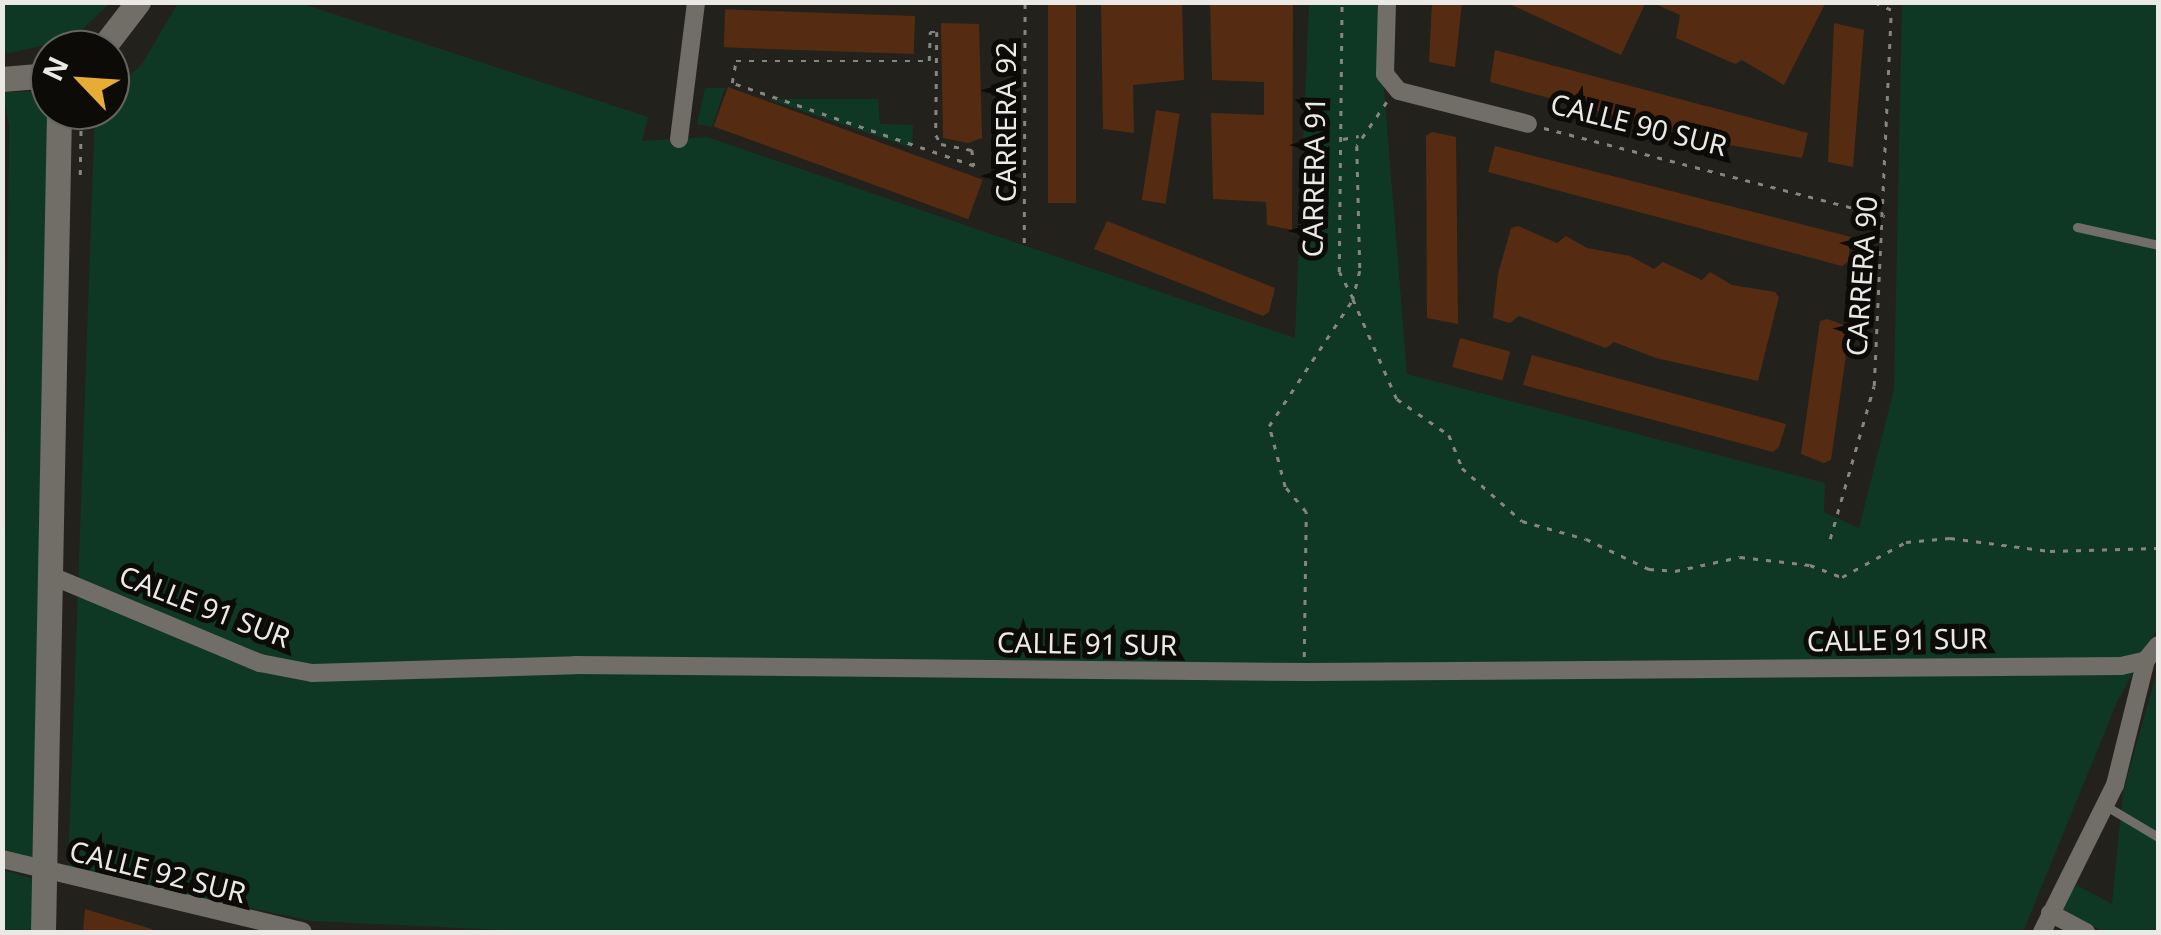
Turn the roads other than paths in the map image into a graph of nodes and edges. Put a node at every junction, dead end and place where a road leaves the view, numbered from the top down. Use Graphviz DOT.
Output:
graph roads {
  1 [pos="138,2"];
  2 [pos="696,2"];
  3 [pos="1386,2"];
  4 [pos="118,30"];
  5 [pos="30,77"];
  6 [pos="2,79"];
  7 [pos="1528,124"];
  8 [pos="58,130"];
  9 [pos="679,139"];
  10 [pos="2077,227"];
  11 [pos="2158,244"];
  12 [pos="47,574"];
  13 [pos="2158,645"];
  14 [pos="2146,660"];
  15 [pos="2106,806"];
  16 [pos="2158,837"];
  17 [pos="2,859"];
  18 [pos="44,872"];
  19 [pos="2050,913"];
  20 [pos="302,931"];
  21 [pos="43,932"];
  22 [pos="2042,932"];
  23 [pos="2086,932"];
  1 -- 4 [label="main road"];
  2 -- 9 [label="street"];
  3 -- 7 [label="street, CALLE 90 SUR"];
  5 -- 6 [label="main road"];
  8 -- 12 [label="main road"];
  10 -- 11 [label="lane"];
  12 -- 14 [label="street, CALLE 91 SUR"];
  12 -- 18 [label="main road"];
  13 -- 14 [label="street"];
  14 -- 15 [label="street"];
  15 -- 16 [label="lane"];
  15 -- 19 [label="street"];
  17 -- 18 [label="street, CALLE 92 SUR"];
  18 -- 20 [label="street, CALLE 92 SUR"];
  18 -- 21 [label="main road"];
  19 -- 22 [label="street"];
  19 -- 23 [label="street"];
}
